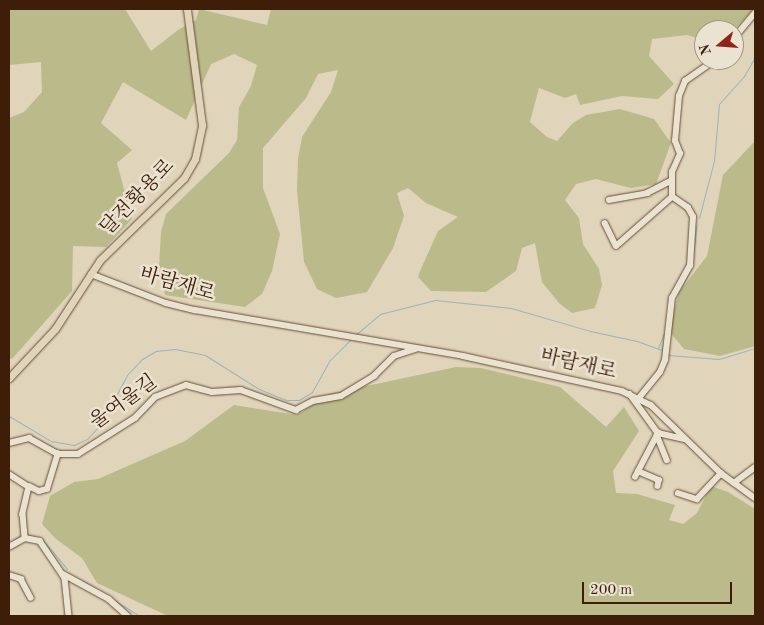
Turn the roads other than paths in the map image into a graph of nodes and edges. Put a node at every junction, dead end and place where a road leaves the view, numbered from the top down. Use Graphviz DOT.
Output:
graph roads {
  1 [pos="187,9"];
  2 [pos="755,13"];
  3 [pos="744,26"];
  4 [pos="701,70"];
  5 [pos="671,181"];
  6 [pos="672,197"];
  7 [pos="609,200"];
  8 [pos="605,223"];
  9 [pos="91,274"];
  10 [pos="416,348"];
  11 [pos="9,378"];
  12 [pos="630,394"];
  13 [pos="639,398"];
  14 [pos="657,434"];
  15 [pos="686,440"];
  16 [pos="9,443"];
  17 [pos="58,454"];
  18 [pos="667,460"];
  19 [pos="755,467"];
  20 [pos="9,474"];
  21 [pos="721,474"];
  22 [pos="734,483"];
  23 [pos="29,486"];
  24 [pos="658,486"];
  25 [pos="678,493"];
  26 [pos="755,498"];
  27 [pos="25,536"];
  28 [pos="9,547"];
  29 [pos="60,573"];
  30 [pos="9,575"];
  31 [pos="31,598"];
  32 [pos="70,616"];
  33 [pos="128,616"];
  1 -- 9 [label="main road, 달전황용로"];
  2 -- 3 [label="street"];
  4 -- 5 [label="street"];
  5 -- 6 [label="street"];
  5 -- 7 [label="street"];
  6 -- 8 [label="street"];
  6 -- 13 [label="street"];
  9 -- 10 [label="street, 바람재로"];
  9 -- 11 [label="main road, 달전황용로"];
  10 -- 12 [label="street, 바람재로"];
  10 -- 17 [label="street, 울여울길"];
  12 -- 13 [label="street, 바람재로"];
  12 -- 14 [label="street"];
  13 -- 15 [label="street, 바람재로"];
  14 -- 15 [label="street"];
  14 -- 18 [label="street"];
  14 -- 24 [label="street"];
  15 -- 21 [label="street, 바람재로"];
  16 -- 17 [label="street"];
  17 -- 23 [label="street"];
  19 -- 22 [label="street"];
  20 -- 23 [label="street"];
  21 -- 22 [label="street, 바람재로"];
  21 -- 25 [label="street"];
  22 -- 26 [label="street, 바람재로"];
  23 -- 27 [label="street"];
  27 -- 28 [label="street"];
  27 -- 29 [label="street"];
  29 -- 32 [label="street"];
  29 -- 33 [label="street"];
  30 -- 31 [label="street"];
}
